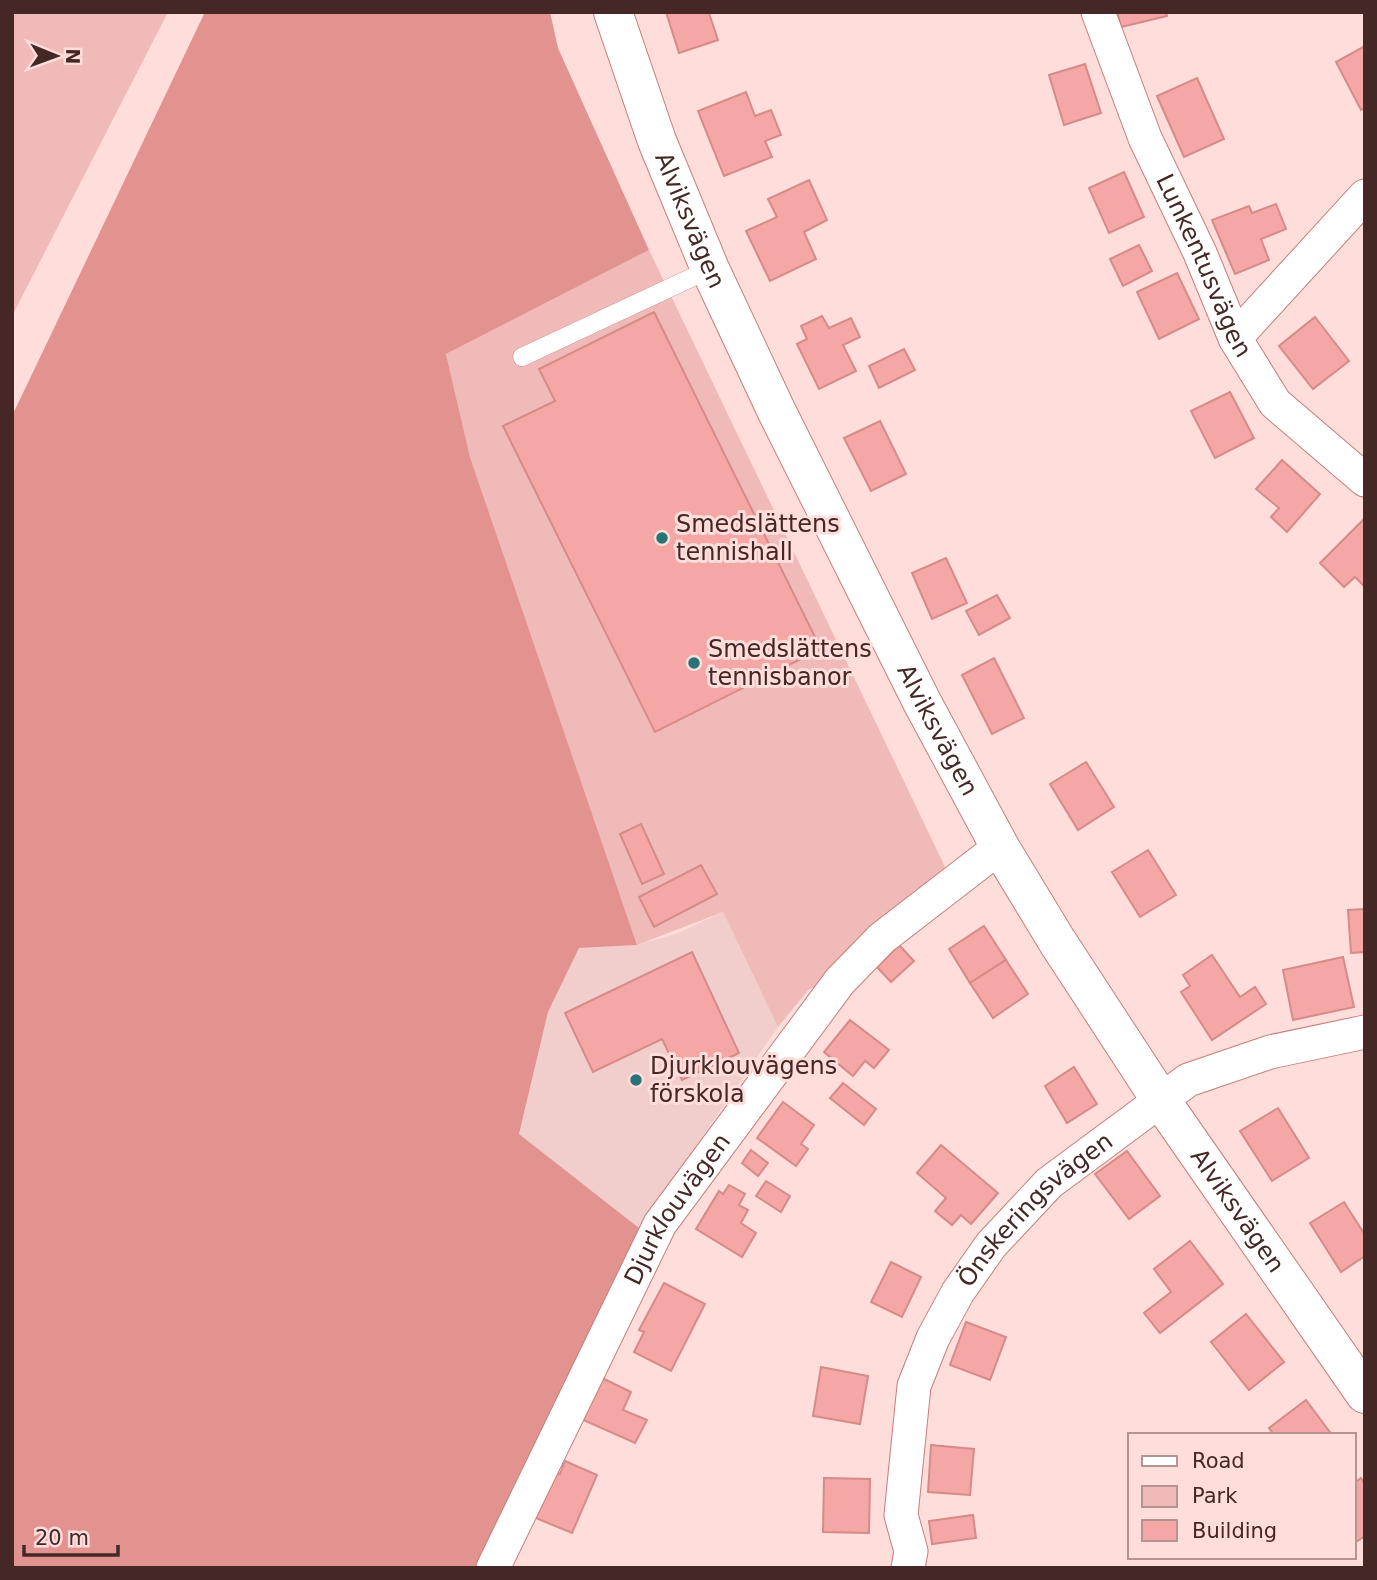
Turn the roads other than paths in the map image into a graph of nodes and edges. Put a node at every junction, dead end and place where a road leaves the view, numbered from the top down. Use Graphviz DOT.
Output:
graph roads {
  1 [pos="613,12"];
  2 [pos="1097,12"];
  3 [pos="1365,196"];
  4 [pos="710,269"];
  5 [pos="1236,338"];
  6 [pos="522,357"];
  7 [pos="1365,480"];
  8 [pos="1000,847"];
  9 [pos="1365,1032"];
  10 [pos="1160,1099"];
  11 [pos="1365,1394"];
  12 [pos="912,1562"];
  13 [pos="493,1568"];
  1 -- 4 [label="street, Alviksvägen"];
  2 -- 5 [label="street, Lunkentusvägen"];
  3 -- 5 [label="street"];
  4 -- 6 [label="lane"];
  4 -- 8 [label="street, Alviksvägen"];
  5 -- 7 [label="street, Lunkentusvägen"];
  8 -- 10 [label="street, Alviksvägen"];
  8 -- 13 [label="street, Djurklouvägen"];
  9 -- 10 [label="street, Önskeringsvägen"];
  10 -- 11 [label="street, Alviksvägen"];
  10 -- 12 [label="street, Önskeringsvägen"];
}
